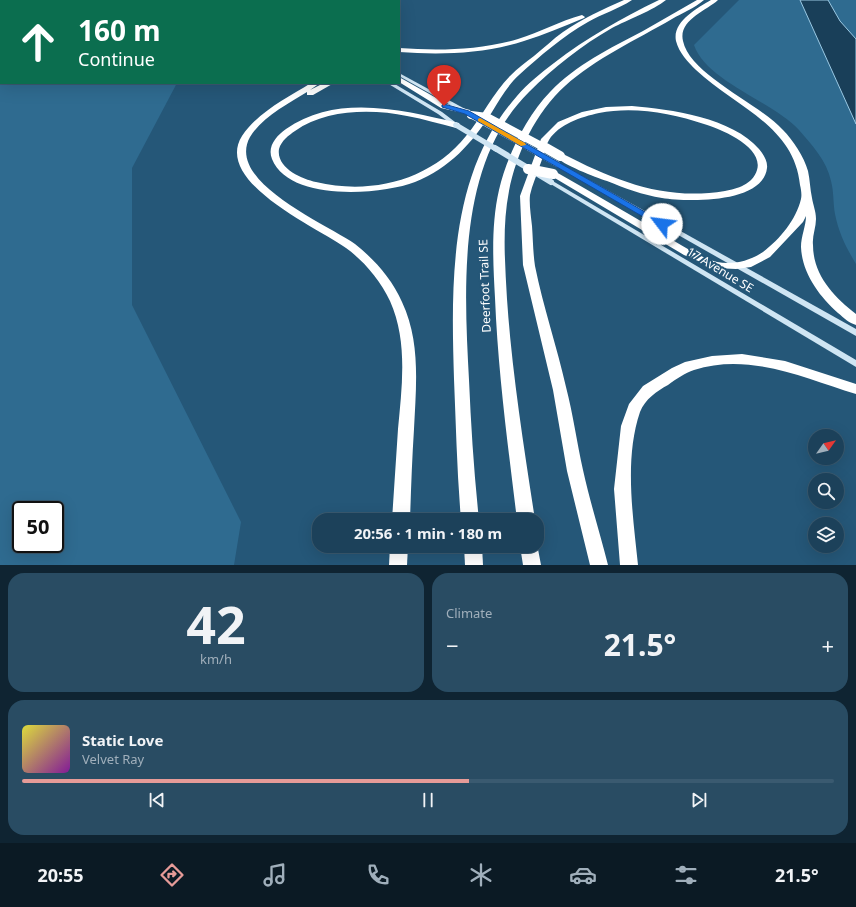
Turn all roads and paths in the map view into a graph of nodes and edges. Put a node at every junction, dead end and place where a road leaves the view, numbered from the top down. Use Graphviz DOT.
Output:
graph roads {
  1 [pos="629,0"];
  2 [pos="663,0"];
  3 [pos="701,0"];
  4 [pos="716,0"];
  5 [pos="617,5"];
  6 [pos="400,50"];
  7 [pos="400,75"];
  8 [pos="400,80"];
  9 [pos="314,84"];
  10 [pos="328,84"];
  11 [pos="391,84"];
  12 [pos="469,114"];
  13 [pos="257,123"];
  14 [pos="456,125"];
  15 [pos="528,169"];
  16 [pos="555,169"];
  17 [pos="806,200"];
  18 [pos="736,266"];
  19 [pos="856,321"];
  20 [pos="856,333"];
  21 [pos="856,364"];
  22 [pos="856,389"];
  23 [pos="401,513"];
  24 [pos="469,513"];
  25 [pos="525,513"];
  26 [pos="399,553"];
  27 [pos="473,553"];
  28 [pos="530,553"];
  29 [pos="398,565"];
  30 [pos="474,565"];
  31 [pos="532,565"];
  32 [pos="599,565"];
  33 [pos="629,565"];
  1 -- 5 [label="highway"];
  2 -- 24 [label="highway, Deerfoot Trail SE"];
  3 -- 25 [label="highway, Deerfoot Trail SE"];
  4 -- 17 [label="highway"];
  5 -- 6 [label="highway"];
  5 -- 14 [label="highway"];
  7 -- 12 [label="main road"];
  8 -- 12 [label="highway"];
  9 -- 13 [label="highway"];
  10 -- 13 [label="highway"];
  11 -- 14 [label="main road"];
  12 -- 16 [label="highway, bridge"];
  13 -- 23 [label="highway"];
  14 -- 15 [label="main road, bridge"];
  15 -- 16 [label="highway, bridge"];
  16 -- 18 [label="highway"];
  16 -- 21 [label="main road, 17 Avenue SE"];
  16 -- 32 [label="highway"];
  17 -- 18 [label="highway"];
  17 -- 19 [label="highway"];
  18 -- 20 [label="main road, 17 Avenue SE"];
  22 -- 33 [label="highway"];
  26 -- 29 [label="highway"];
  27 -- 30 [label="highway"];
  28 -- 31 [label="highway"];
}
